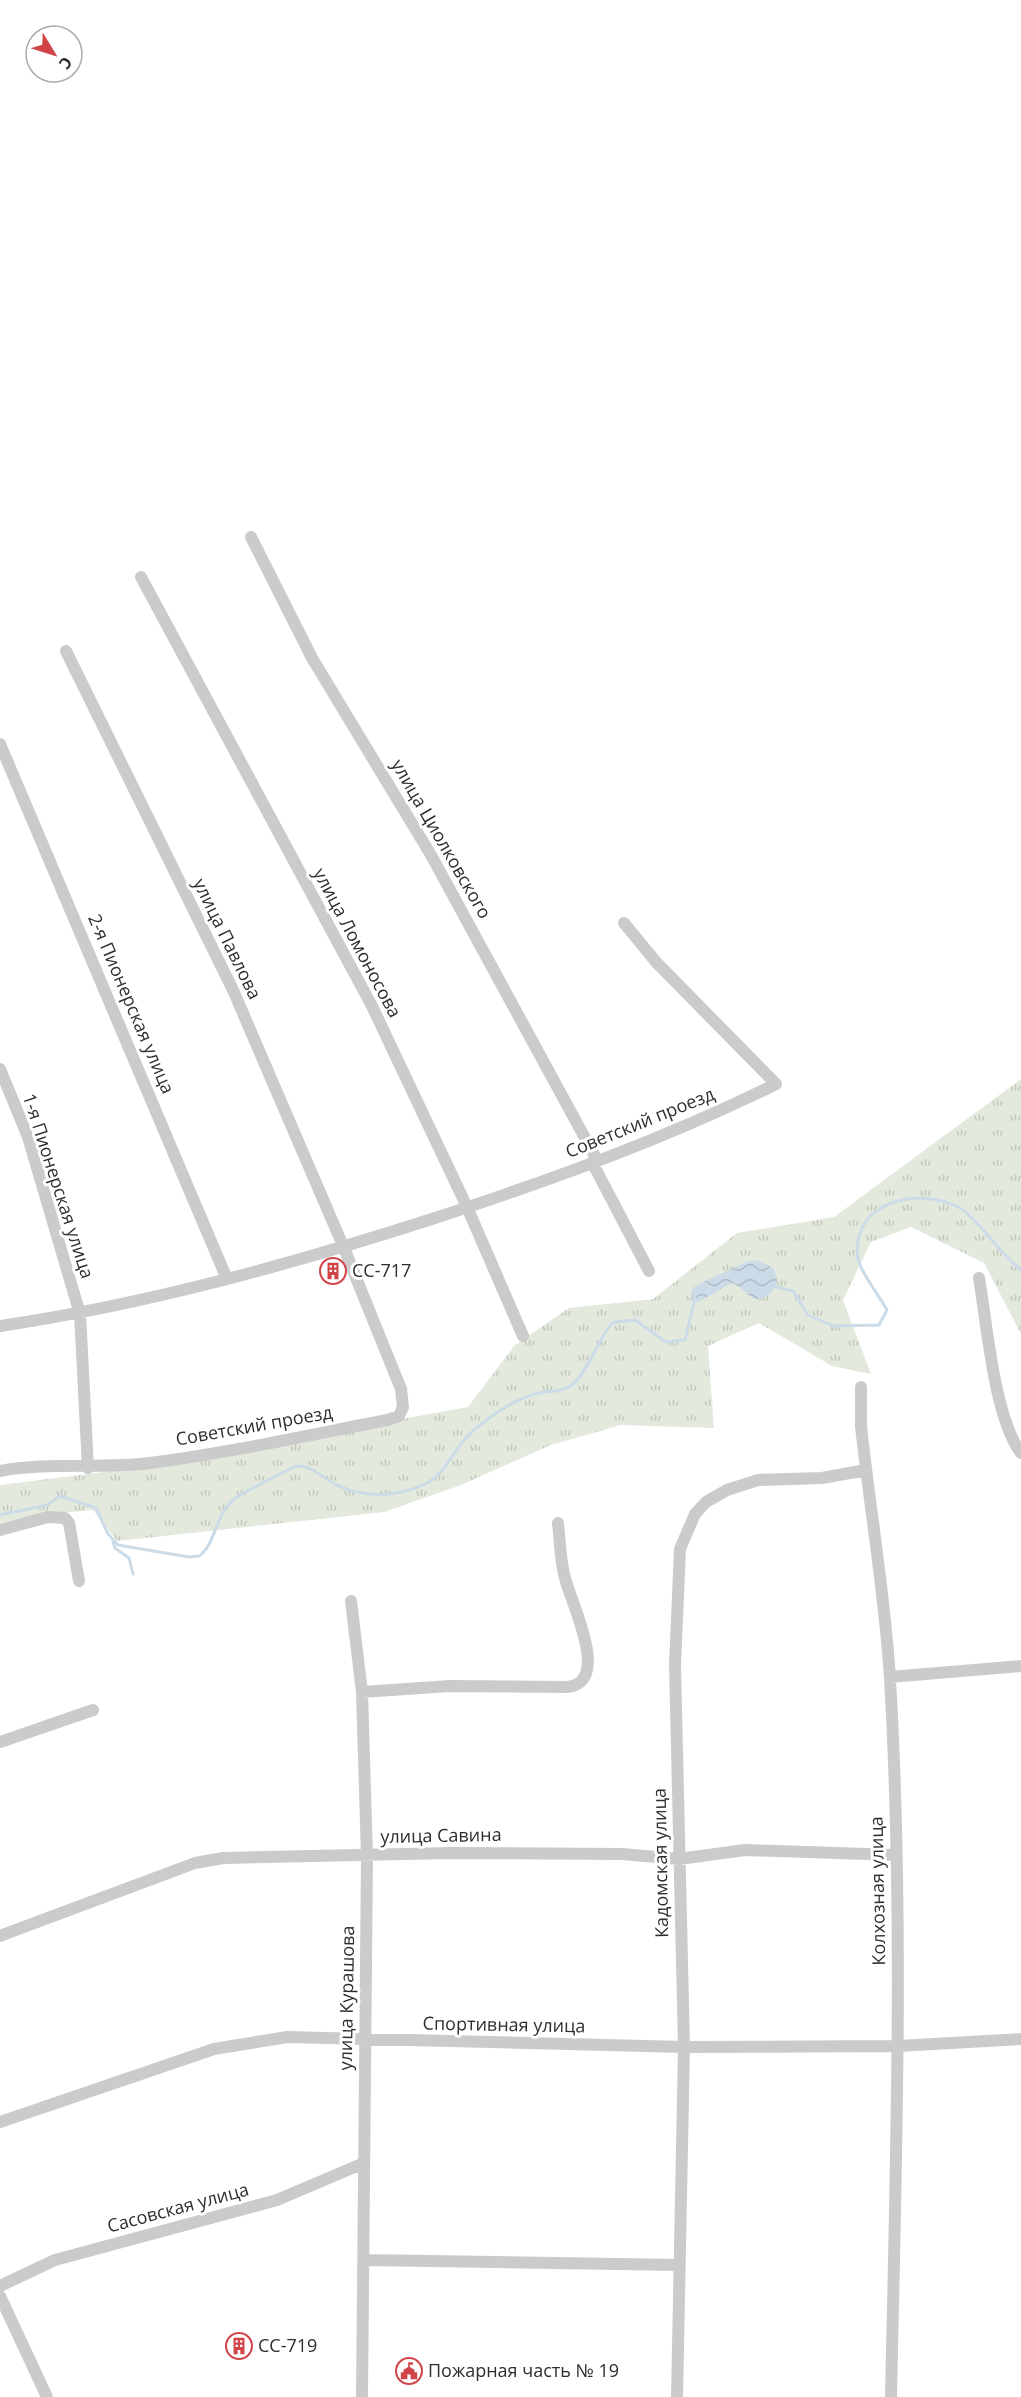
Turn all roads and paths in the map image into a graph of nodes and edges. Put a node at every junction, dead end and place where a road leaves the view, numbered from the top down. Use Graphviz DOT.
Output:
graph roads {
  1 [pos="251,537"];
  2 [pos="141,577"];
  3 [pos="66,651"];
  4 [pos="0,744"];
  5 [pos="624,923"];
  6 [pos="0,1069"];
  7 [pos="595,1161"];
  8 [pos="467,1207"];
  9 [pos="344,1248"];
  10 [pos="649,1271"];
  11 [pos="980,1278"];
  12 [pos="226,1279"];
  13 [pos="80,1314"];
  14 [pos="0,1326"];
  15 [pos="523,1336"];
  16 [pos="861,1387"];
  17 [pos="1021,1453"];
  18 [pos="88,1468"];
  19 [pos="866,1470"];
  20 [pos="0,1471"];
  21 [pos="558,1523"];
  22 [pos="0,1530"];
  23 [pos="79,1581"];
  24 [pos="351,1601"];
  25 [pos="1021,1666"];
  26 [pos="890,1677"];
  27 [pos="362,1692"];
  28 [pos="93,1710"];
  29 [pos="0,1742"];
  30 [pos="896,1855"];
  31 [pos="367,1856"];
  32 [pos="679,1859"];
  33 [pos="0,1936"];
  34 [pos="1021,2039"];
  35 [pos="365,2040"];
  36 [pos="898,2046"];
  37 [pos="684,2047"];
  38 [pos="0,2122"];
  39 [pos="364,2163"];
  40 [pos="365,2260"];
  41 [pos="679,2265"];
  42 [pos="0,2286"];
  43 [pos="0,2296"];
  44 [pos="47,2397"];
  45 [pos="362,2397"];
  46 [pos="677,2397"];
  47 [pos="891,2397"];
  1 -- 7 [label="street, улица Циолковского"];
  2 -- 8 [label="street, улица Ломоносова"];
  3 -- 9 [label="street, улица Павлова"];
  4 -- 12 [label="street, 2-я Пионерская улица"];
  5 -- 7 [label="street, Советский проезд"];
  6 -- 13 [label="street, 1-я Пионерская улица"];
  7 -- 8 [label="street, Советский проезд"];
  7 -- 10 [label="street, улица Циолковского"];
  8 -- 9 [label="street, Советский проезд"];
  8 -- 15 [label="street, улица Ломоносова"];
  9 -- 12 [label="street, Советский проезд"];
  9 -- 18 [label="street, Советский проезд"];
  11 -- 17 [label="street"];
  12 -- 13 [label="street, Советский проезд"];
  13 -- 14 [label="street, Советский проезд"];
  13 -- 18 [label="street"];
  16 -- 19 [label="street, Колхозная улица"];
  18 -- 20 [label="street"];
  19 -- 26 [label="street, Колхозная улица"];
  19 -- 32 [label="street, Кадомская улица"];
  21 -- 27 [label="street"];
  22 -- 23 [label="street"];
  24 -- 27 [label="street, улица Курашова"];
  25 -- 26 [label="street"];
  26 -- 30 [label="street, Колхозная улица"];
  27 -- 31 [label="street, улица Курашова"];
  28 -- 29 [label="street"];
  30 -- 32 [label="street, улица Савина"];
  30 -- 36 [label="street, Колхозная улица"];
  31 -- 32 [label="street, улица Савина"];
  31 -- 33 [label="street, улица Савина"];
  31 -- 35 [label="street, улица Курашова"];
  32 -- 37 [label="street, Кадомская улица"];
  34 -- 36 [label="street, Спортивная улица"];
  35 -- 37 [label="street, Спортивная улица"];
  35 -- 38 [label="street, Спортивная улица"];
  35 -- 39 [label="street, улица Курашова"];
  36 -- 37 [label="street, Спортивная улица"];
  36 -- 47 [label="street, Колхозная улица"];
  37 -- 41 [label="street, Кадомская улица"];
  39 -- 40 [label="street, улица Курашова"];
  39 -- 42 [label="street, Сасовская улица"];
  40 -- 41 [label="street"];
  40 -- 45 [label="street, улица Курашова"];
  41 -- 46 [label="street, Кадомская улица"];
  43 -- 44 [label="street"];
}
